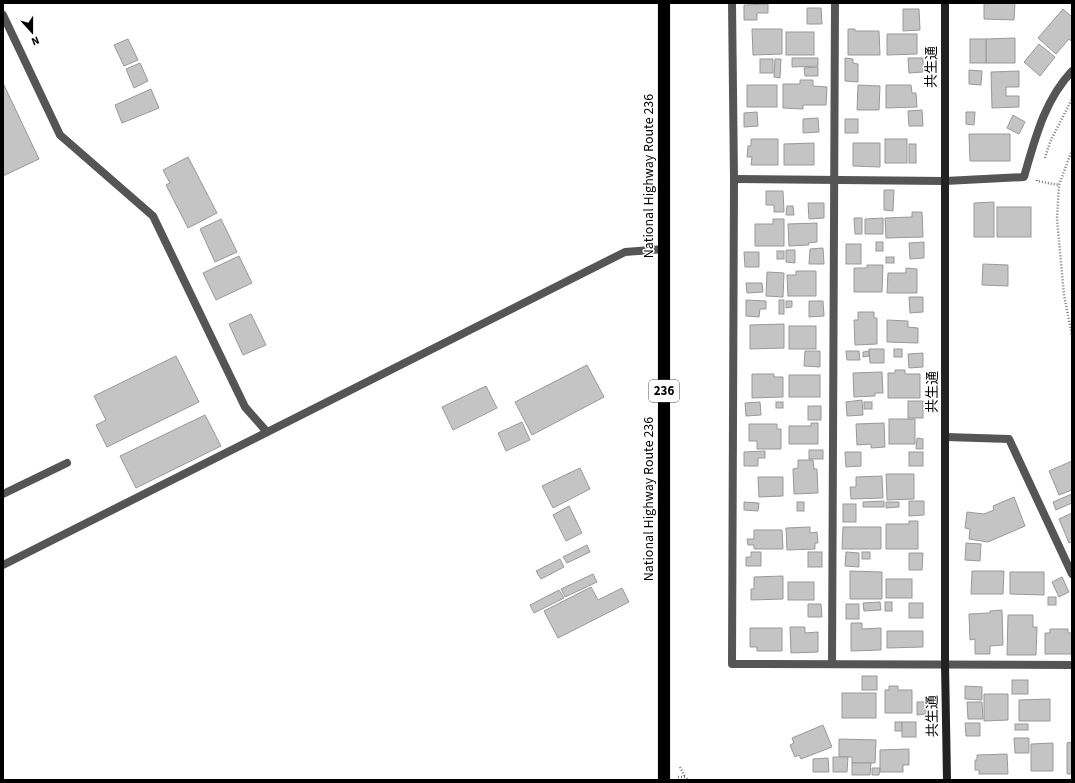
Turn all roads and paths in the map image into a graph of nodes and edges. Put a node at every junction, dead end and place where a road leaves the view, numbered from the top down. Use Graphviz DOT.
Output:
graph roads {
  1 [pos="664,3"];
  2 [pos="732,3"];
  3 [pos="835,3"];
  4 [pos="945,3"];
  5 [pos="3,16"];
  6 [pos="1072,71"];
  7 [pos="1072,99"];
  8 [pos="1072,150"];
  9 [pos="1044,162"];
  10 [pos="1039,175"];
  11 [pos="734,180"];
  12 [pos="834,180"];
  13 [pos="944,181"];
  14 [pos="1059,185"];
  15 [pos="664,249"];
  16 [pos="1072,335"];
  17 [pos="267,432"];
  18 [pos="946,437"];
  19 [pos="67,463"];
  20 [pos="3,494"];
  21 [pos="3,565"];
  22 [pos="1072,574"];
  23 [pos="832,664"];
  24 [pos="945,664"];
  25 [pos="1072,665"];
  26 [pos="664,780"];
  27 [pos="947,780"];
  1 -- 15 [label="highway, National Highway Route 236 / 236"];
  2 -- 11 [label="street"];
  3 -- 12 [label="street"];
  4 -- 13 [label="street, 共生通"];
  5 -- 17 [label="street"];
  6 -- 13 [label="street"];
  7 -- 9 [label="path"];
  8 -- 14 [label="path"];
  10 -- 14 [label="path"];
  11 -- 12 [label="street"];
  11 -- 23 [label="street"];
  12 -- 13 [label="street"];
  12 -- 23 [label="street"];
  13 -- 18 [label="street, 共生通"];
  14 -- 16 [label="path"];
  15 -- 17 [label="street"];
  15 -- 26 [label="highway, National Highway Route 236 / 236"];
  17 -- 21 [label="street"];
  18 -- 22 [label="street"];
  18 -- 24 [label="street, 共生通"];
  19 -- 20 [label="street"];
  23 -- 24 [label="street"];
  24 -- 25 [label="street"];
  24 -- 27 [label="street, 共生通"];
}
